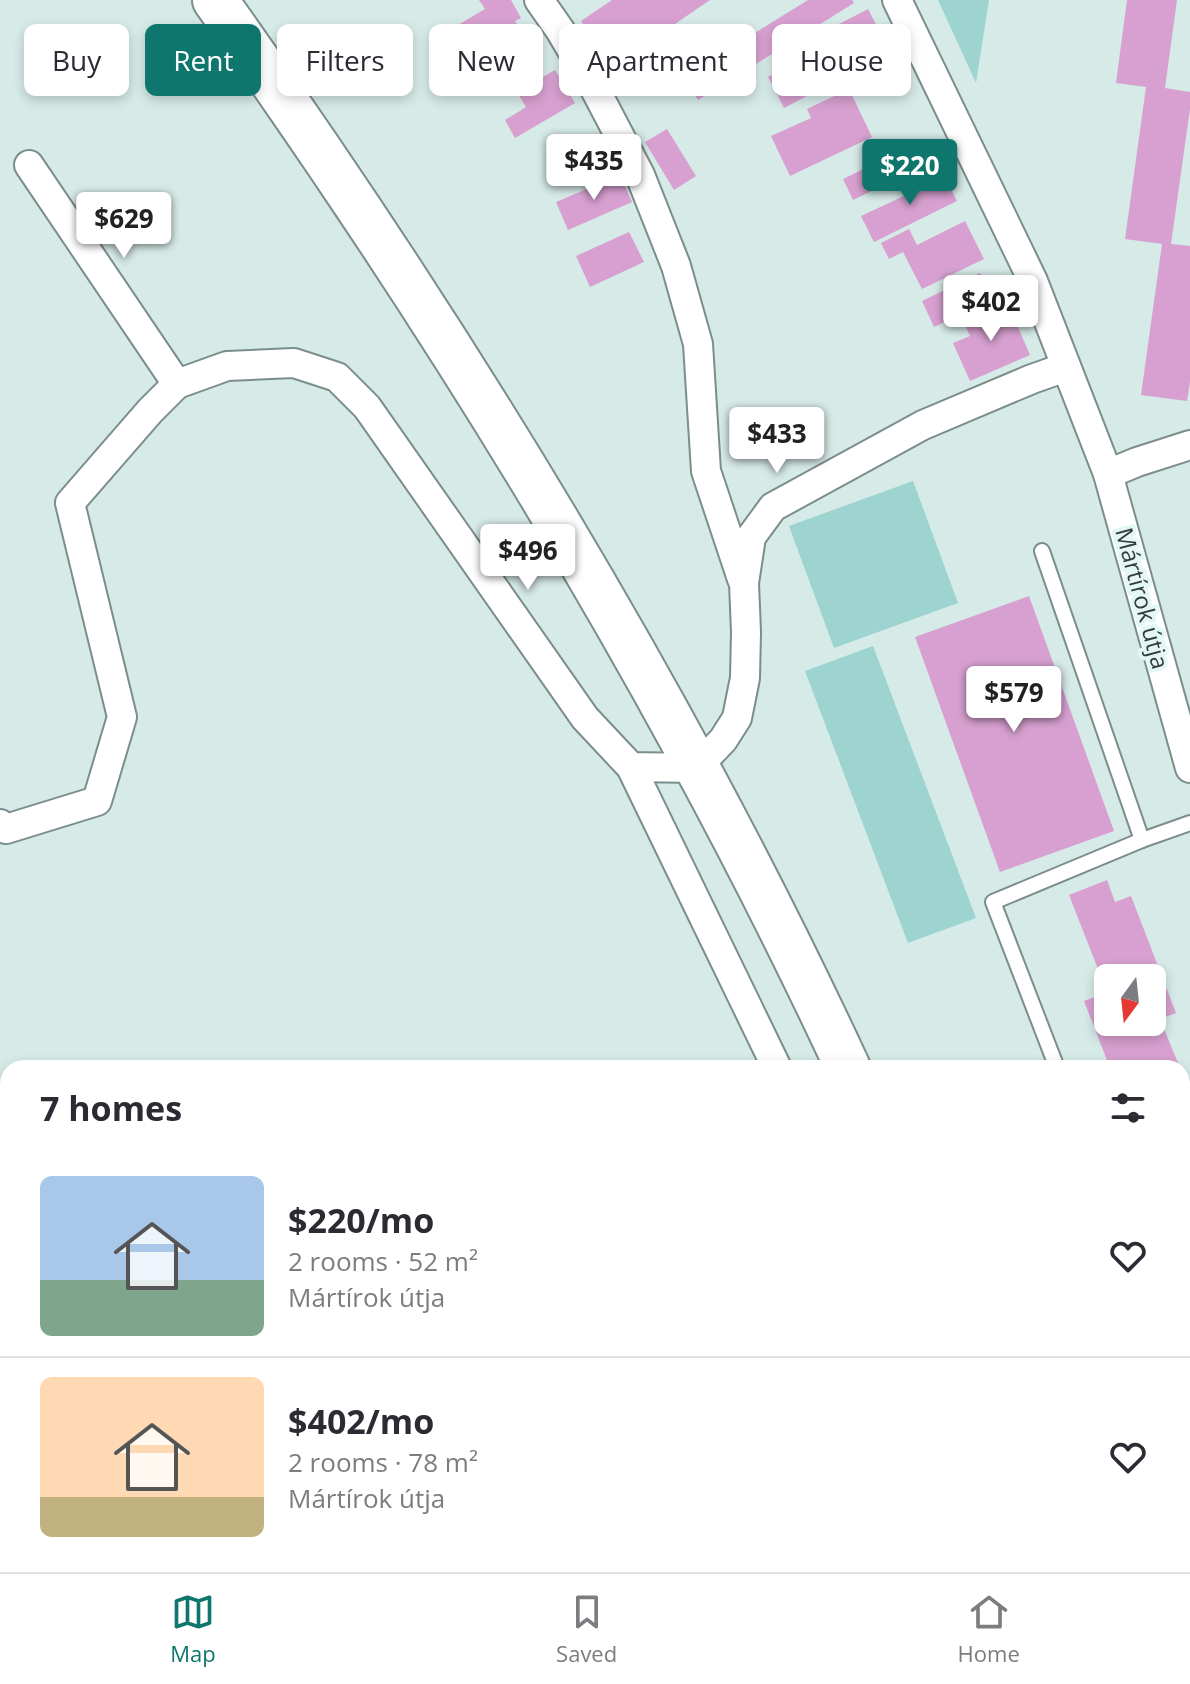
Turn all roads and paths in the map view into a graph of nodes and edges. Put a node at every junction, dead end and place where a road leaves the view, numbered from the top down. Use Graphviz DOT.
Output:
graph roads {
  1 [pos="215,0"];
  2 [pos="539,0"];
  3 [pos="902,4"];
  4 [pos="29,165"];
  5 [pos="1066,367"];
  6 [pos="177,384"];
  7 [pos="1190,445"];
  8 [pos="1108,474"];
  9 [pos="1042,551"];
  10 [pos="744,583"];
  11 [pos="631,767"];
  12 [pos="696,768"];
  13 [pos="1190,768"];
  14 [pos="1190,823"];
  15 [pos="0,824"];
  16 [pos="1142,840"];
  17 [pos="773,1060"];
  18 [pos="844,1060"];
  19 [pos="1054,1060"];
  1 -- 12 [label="main road"];
  2 -- 10 [label="street"];
  3 -- 5 [label="street, Mártírok útja"];
  4 -- 6 [label="street"];
  5 -- 8 [label="street, Mártírok útja"];
  5 -- 10 [label="street"];
  6 -- 11 [label="street"];
  6 -- 15 [label="street"];
  7 -- 8 [label="street"];
  8 -- 13 [label="street, Mártírok útja"];
  9 -- 16 [label="lane"];
  10 -- 12 [label="street"];
  11 -- 12 [label="street"];
  11 -- 17 [label="street"];
  12 -- 18 [label="main road"];
  14 -- 16 [label="lane"];
  16 -- 19 [label="lane"];
}
